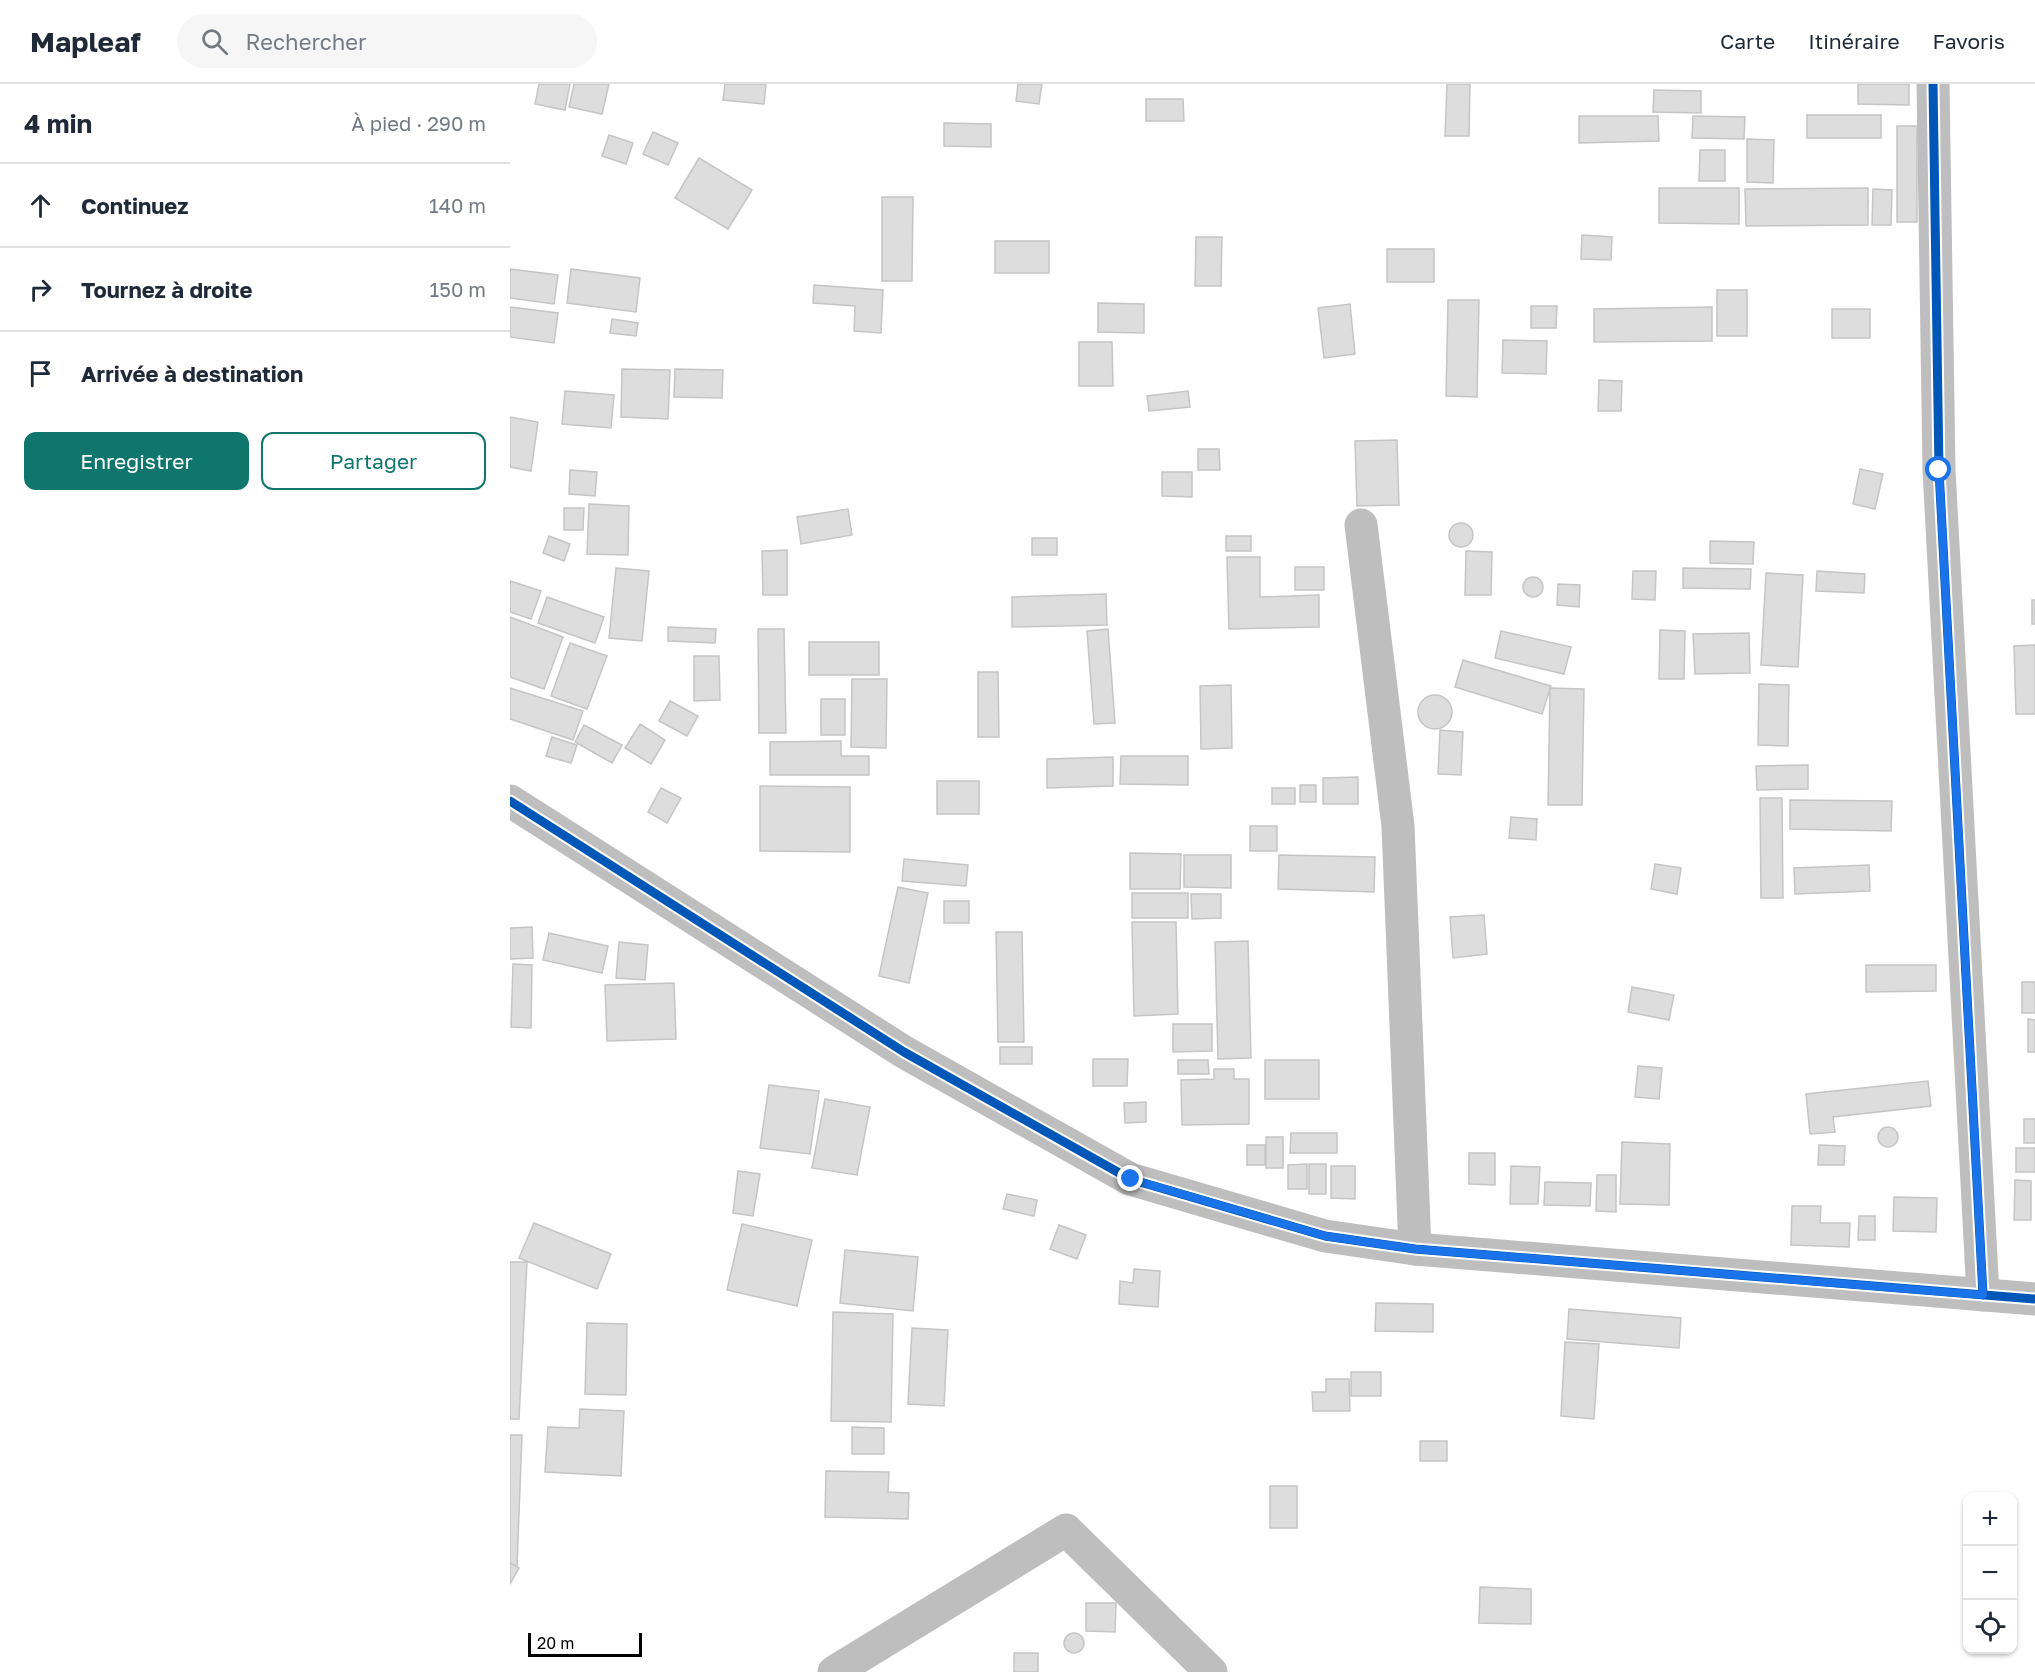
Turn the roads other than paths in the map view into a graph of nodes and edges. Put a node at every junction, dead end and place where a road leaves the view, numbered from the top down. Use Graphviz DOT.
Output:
graph roads {
  1 [pos="1933,84"];
  2 [pos="1361,525"];
  3 [pos="510,801"];
  4 [pos="1415,1249"];
  5 [pos="1983,1295"];
  6 [pos="2035,1299"];
  7 [pos="834,1672"];
  8 [pos="1211,1672"];
  1 -- 5 [label="street"];
  2 -- 4 [label="street"];
  3 -- 4 [label="street"];
  4 -- 5 [label="street"];
  5 -- 6 [label="street"];
  7 -- 8 [label="street"];
}
